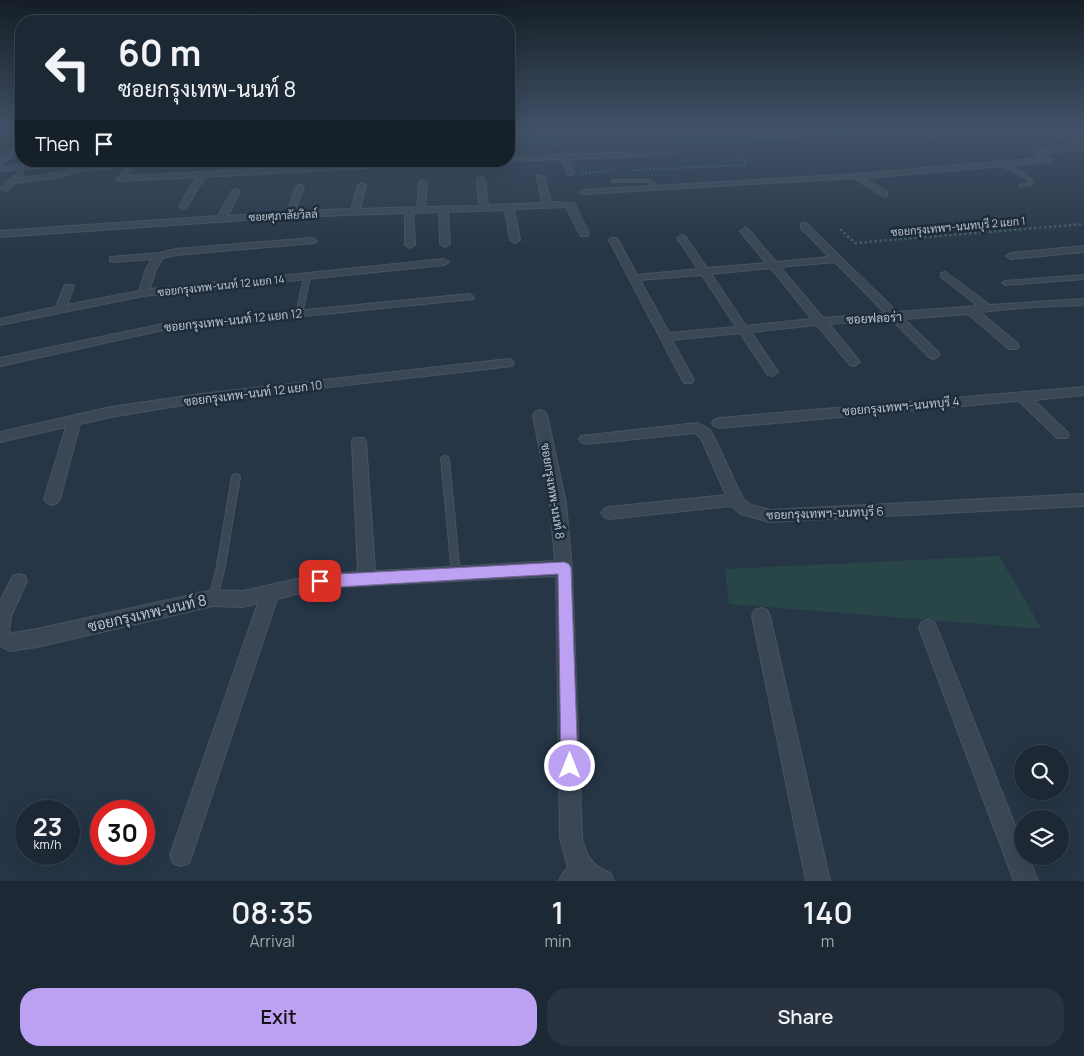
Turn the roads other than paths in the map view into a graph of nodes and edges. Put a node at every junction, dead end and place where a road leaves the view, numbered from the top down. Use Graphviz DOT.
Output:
graph roads {
  1 [pos="24,169"];
  2 [pos="81,169"];
  3 [pos="128,169"];
  4 [pos="256,169"];
  5 [pos="569,169"];
  6 [pos="939,169"];
  7 [pos="1012,169"];
  8 [pos="571,173"];
  9 [pos="203,174"];
  10 [pos="856,176"];
  11 [pos="540,177"];
  12 [pos="481,179"];
  13 [pos="13,180"];
  14 [pos="613,181"];
  15 [pos="423,182"];
  16 [pos="362,184"];
  17 [pos="1021,186"];
  18 [pos="300,187"];
  19 [pos="656,187"];
  20 [pos="4,189"];
  21 [pos="236,190"];
  22 [pos="584,192"];
  23 [pos="884,194"];
  24 [pos="547,205"];
  25 [pos="183,206"];
  26 [pos="509,207"];
  27 [pos="484,208"];
  28 [pos="421,209"];
  29 [pos="409,210"];
  30 [pos="443,210"];
  31 [pos="355,212"];
  32 [pos="290,214"];
  33 [pos="222,218"];
  34 [pos="804,226"];
  35 [pos="746,231"];
  36 [pos="0,234"];
  37 [pos="584,234"];
  38 [pos="682,238"];
  39 [pos="515,240"];
  40 [pos="614,240"];
  41 [pos="312,241"];
  42 [pos="445,244"];
  43 [pos="410,245"];
  44 [pos="1084,248"];
  45 [pos="159,256"];
  46 [pos="1011,256"];
  47 [pos="113,259"];
  48 [pos="837,259"];
  49 [pos="444,262"];
  50 [pos="773,265"];
  51 [pos="704,271"];
  52 [pos="945,275"];
  53 [pos="307,277"];
  54 [pos="634,278"];
  55 [pos="1084,278"];
  56 [pos="1005,283"];
  57 [pos="69,287"];
  58 [pos="143,293"];
  59 [pos="469,297"];
  60 [pos="1084,302"];
  61 [pos="987,308"];
  62 [pos="60,310"];
  63 [pos="970,310"];
  64 [pos="299,314"];
  65 [pos="895,316"];
  66 [pos="0,322"];
  67 [pos="820,322"];
  68 [pos="743,329"];
  69 [pos="665,337"];
  70 [pos="1013,346"];
  71 [pos="934,355"];
  72 [pos="0,362"];
  73 [pos="854,362"];
  74 [pos="508,363"];
  75 [pos="772,372"];
  76 [pos="688,380"];
  77 [pos="1084,391"];
  78 [pos="1021,395"];
  79 [pos="540,415"];
  80 [pos="74,420"];
  81 [pos="719,423"];
  82 [pos="1062,436"];
  83 [pos="0,438"];
  84 [pos="586,439"];
  85 [pos="359,442"];
  86 [pos="445,459"];
  87 [pos="236,477"];
  88 [pos="52,499"];
  89 [pos="735,500"];
  90 [pos="1084,500"];
  91 [pos="609,513"];
  92 [pos="564,568"];
  93 [pos="456,574"];
  94 [pos="367,578"];
  95 [pos="19,582"];
  96 [pos="270,594"];
  97 [pos="213,598"];
  98 [pos="1,615"];
  99 [pos="761,616"];
  100 [pos="928,628"];
  101 [pos="0,635"];
  102 [pos="181,854"];
  103 [pos="585,877"];
  104 [pos="818,881"];
  105 [pos="1026,881"];
  1 -- 13 [label="street"];
  2 -- 13 [label="street"];
  3 -- 9 [label="street"];
  4 -- 9 [label="street"];
  5 -- 8 [label="street"];
  6 -- 10 [label="street"];
  7 -- 17 [label="lane"];
  9 -- 25 [label="street"];
  10 -- 19 [label="street"];
  10 -- 23 [label="street"];
  11 -- 24 [label="street"];
  12 -- 27 [label="street"];
  13 -- 20 [label="street"];
  14 -- 19 [label="lane"];
  15 -- 28 [label="street"];
  16 -- 31 [label="street"];
  18 -- 32 [label="street"];
  19 -- 22 [label="street"];
  21 -- 33 [label="street"];
  24 -- 26 [label="street, ซอยศุภาลัยวิลล์"];
  24 -- 37 [label="street, ซอยศุภาลัยวิลล์"];
  26 -- 27 [label="street, ซอยศุภาลัยวิลล์"];
  26 -- 39 [label="street"];
  27 -- 30 [label="street, ซอยศุภาลัยวิลล์"];
  28 -- 29 [label="street, ซอยศุภาลัยวิลล์"];
  28 -- 30 [label="street, ซอยศุภาลัยวิลล์"];
  29 -- 31 [label="street, ซอยศุภาลัยวิลล์"];
  29 -- 43 [label="street"];
  30 -- 42 [label="street"];
  31 -- 32 [label="street, ซอยศุภาลัยวิลล์"];
  32 -- 33 [label="street, ซอยศุภาลัยวิลล์"];
  33 -- 36 [label="street, ซอยศุภาลัยวิลล์"];
  34 -- 48 [label="street"];
  35 -- 50 [label="street"];
  38 -- 51 [label="street"];
  40 -- 54 [label="street"];
  41 -- 45 [label="street"];
  44 -- 46 [label="street"];
  45 -- 47 [label="street"];
  45 -- 58 [label="street"];
  48 -- 50 [label="street"];
  48 -- 65 [label="street"];
  49 -- 53 [label="street, ซอยกรุงเทพ-นนท์ 12 แยก 14"];
  50 -- 51 [label="street"];
  50 -- 67 [label="street"];
  51 -- 54 [label="street"];
  51 -- 68 [label="street"];
  52 -- 61 [label="street"];
  53 -- 58 [label="street, ซอยกรุงเทพ-นนท์ 12 แยก 14"];
  53 -- 64 [label="lane"];
  54 -- 69 [label="street"];
  55 -- 56 [label="lane"];
  57 -- 62 [label="street"];
  58 -- 62 [label="street, ซอยกรุงเทพ-นนท์ 12 แยก 14"];
  59 -- 64 [label="street, ซอยกรุงเทพ-นนท์ 12 แยก 12"];
  60 -- 61 [label="street, ซอยฟลอร่า"];
  61 -- 63 [label="street, ซอยฟลอร่า"];
  62 -- 66 [label="street, ซอยกรุงเทพ-นนท์ 12 แยก 14"];
  63 -- 65 [label="street, ซอยฟลอร่า"];
  63 -- 70 [label="street"];
  64 -- 72 [label="street, ซอยกรุงเทพ-นนท์ 12 แยก 12"];
  65 -- 67 [label="street, ซอยฟลอร่า"];
  65 -- 71 [label="street"];
  67 -- 68 [label="street, ซอยฟลอร่า"];
  67 -- 73 [label="street"];
  68 -- 69 [label="street, ซอยฟลอร่า"];
  68 -- 75 [label="street"];
  69 -- 76 [label="street"];
  74 -- 80 [label="street, ซอยกรุงเทพ-นนท์ 12 แยก 10"];
  77 -- 78 [label="street, ซอยกรุงเทพฯ-นนทบุรี 4"];
  78 -- 81 [label="street, ซอยกรุงเทพฯ-นนทบุรี 4"];
  78 -- 82 [label="street"];
  79 -- 92 [label="street, ซอยกรุงเทพ-นนท์ 8"];
  80 -- 83 [label="street, ซอยกรุงเทพ-นนท์ 12 แยก 10"];
  80 -- 88 [label="street"];
  84 -- 89 [label="street"];
  85 -- 94 [label="street"];
  86 -- 93 [label="lane"];
  87 -- 97 [label="lane"];
  89 -- 90 [label="street, ซอยกรุงเทพฯ-นนทบุรี 6"];
  89 -- 91 [label="street"];
  92 -- 93 [label="street, ซอยกรุงเทพ-นนท์ 8"];
  92 -- 103 [label="street, ซอยกรุงเทพ-นนท์ 8"];
  93 -- 94 [label="street, ซอยกรุงเทพ-นนท์ 8"];
  94 -- 96 [label="street, ซอยกรุงเทพ-นนท์ 8"];
  95 -- 98 [label="street, ซอยกรุงเทพ-นนท์ 8"];
  96 -- 97 [label="street, ซอยกรุงเทพ-นนท์ 8"];
  96 -- 102 [label="street"];
  97 -- 101 [label="street, ซอยกรุงเทพ-นนท์ 8"];
  98 -- 101 [label="street, ซอยกรุงเทพ-นนท์ 8"];
  99 -- 104 [label="street"];
  100 -- 105 [label="street"];
}
